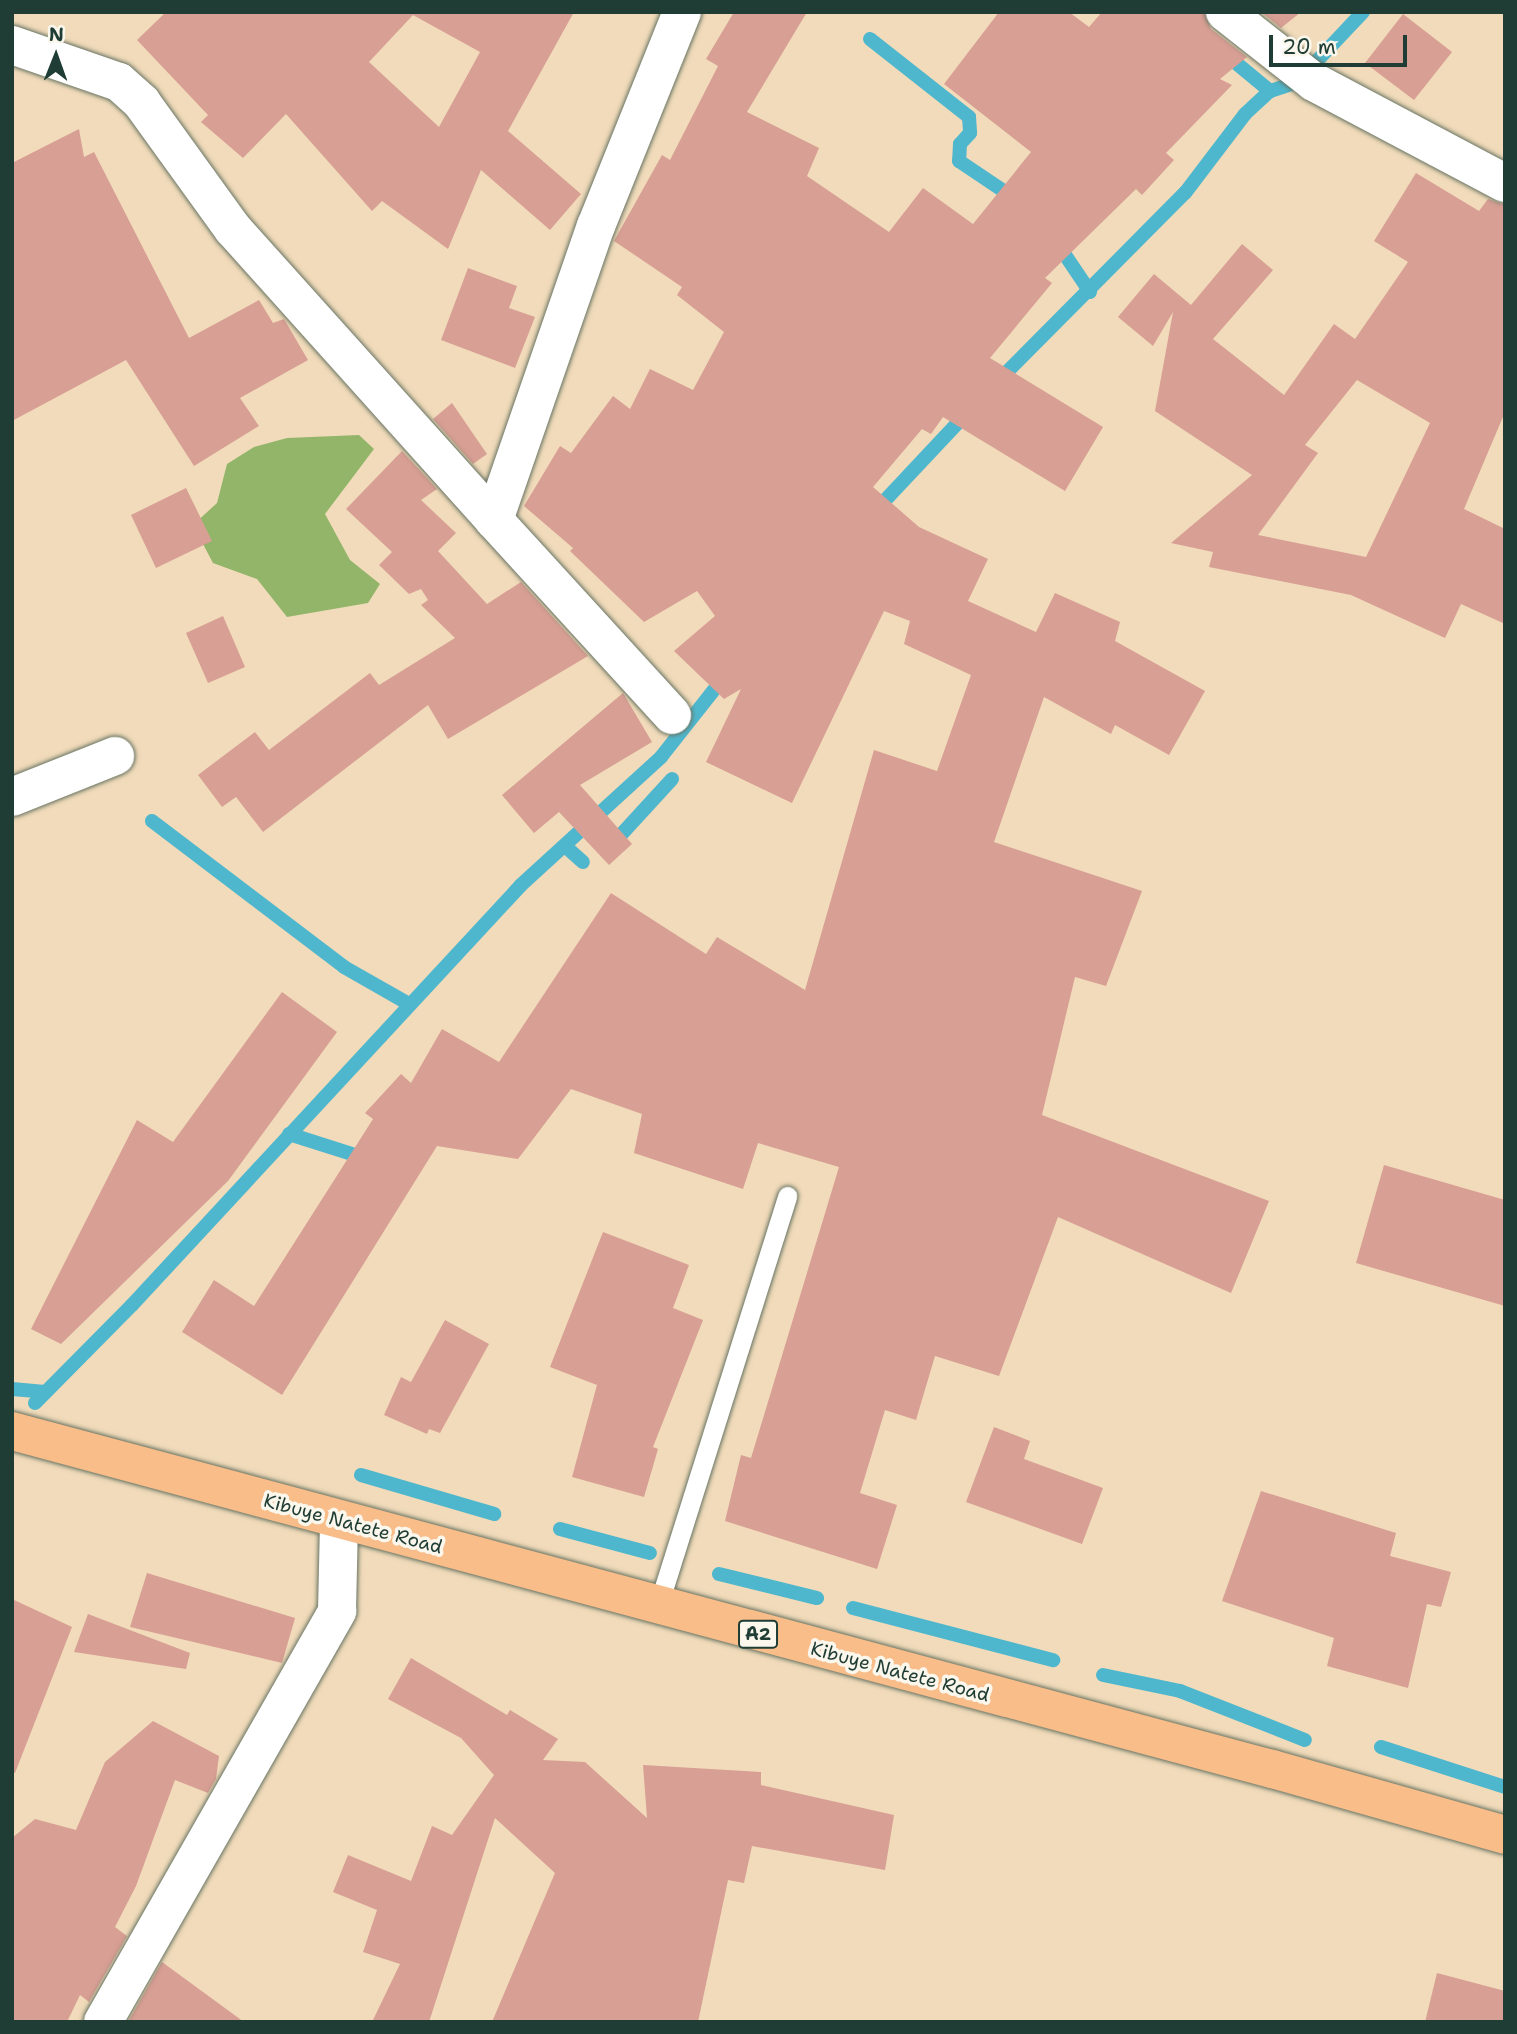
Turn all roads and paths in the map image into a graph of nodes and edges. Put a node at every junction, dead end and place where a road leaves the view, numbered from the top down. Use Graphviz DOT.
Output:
graph roads {
  1 [pos="682,12"];
  2 [pos="1225,12"];
  3 [pos="12,45"];
  4 [pos="1505,183"];
  5 [pos="494,520"];
  6 [pos="672,715"];
  7 [pos="115,756"];
  8 [pos="12,797"];
  9 [pos="787,1196"];
  10 [pos="15,1436"];
  11 [pos="340,1521"];
  12 [pos="658,1606"];
  13 [pos="1505,1836"];
  14 [pos="103,2022"];
  1 -- 5 [label="street"];
  2 -- 4 [label="street"];
  3 -- 5 [label="street"];
  5 -- 6 [label="street"];
  7 -- 8 [label="street"];
  9 -- 12 [label="lane"];
  10 -- 11 [label="main road, Kibuye Natete Road / A2"];
  11 -- 12 [label="main road, Kibuye Natete Road / A2"];
  11 -- 14 [label="street"];
  12 -- 13 [label="main road, Kibuye Natete Road / A2"];
}
